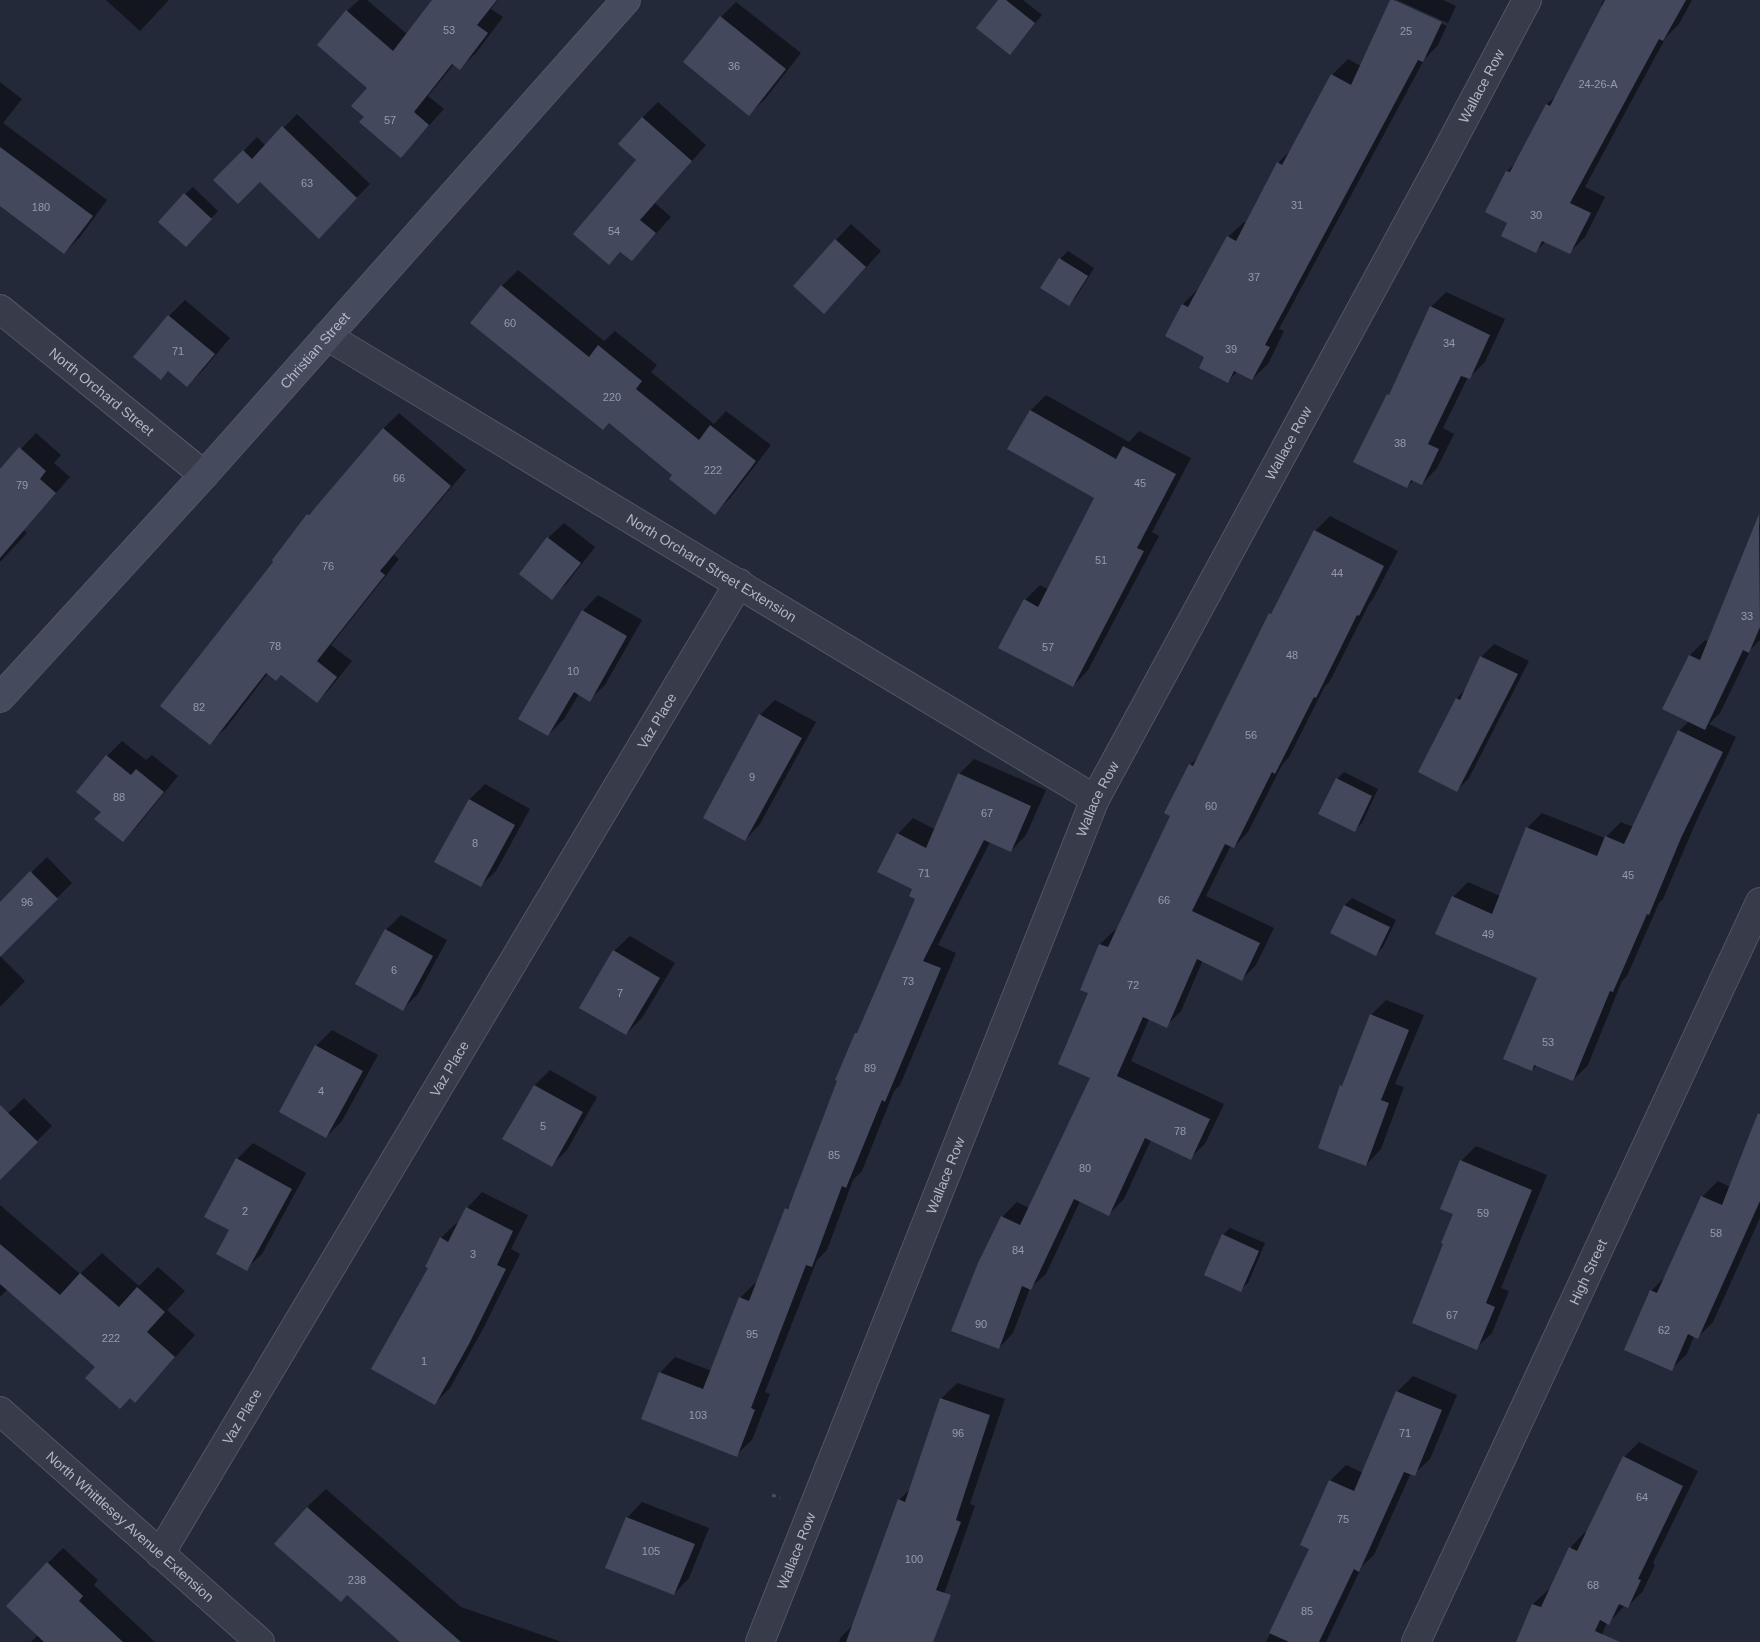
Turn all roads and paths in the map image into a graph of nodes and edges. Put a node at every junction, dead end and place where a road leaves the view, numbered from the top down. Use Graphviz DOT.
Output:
graph roads {
  1 [pos="626,0"];
  2 [pos="1527,0"];
  3 [pos="0,309"];
  4 [pos="327,336"];
  5 [pos="204,475"];
  6 [pos="739,583"];
  7 [pos="0,698"];
  8 [pos="1095,799"];
  9 [pos="1760,902"];
  10 [pos="0,1411"];
  11 [pos="160,1554"];
  12 [pos="260,1642"];
  13 [pos="760,1642"];
  14 [pos="1416,1642"];
  1 -- 4 [label="main road, Christian Street"];
  2 -- 8 [label="street, Wallace Row"];
  3 -- 5 [label="street, North Orchard Street"];
  4 -- 5 [label="main road, Christian Street"];
  4 -- 6 [label="street, North Orchard Street Extension"];
  5 -- 7 [label="main road, Christian Street"];
  6 -- 8 [label="street, North Orchard Street Extension"];
  6 -- 11 [label="street, Vaz Place"];
  8 -- 13 [label="street, Wallace Row"];
  9 -- 14 [label="street, High Street"];
  10 -- 11 [label="street, North Whittlesey Avenue Extension"];
  11 -- 12 [label="street, North Whittlesey Avenue Extension"];
}
